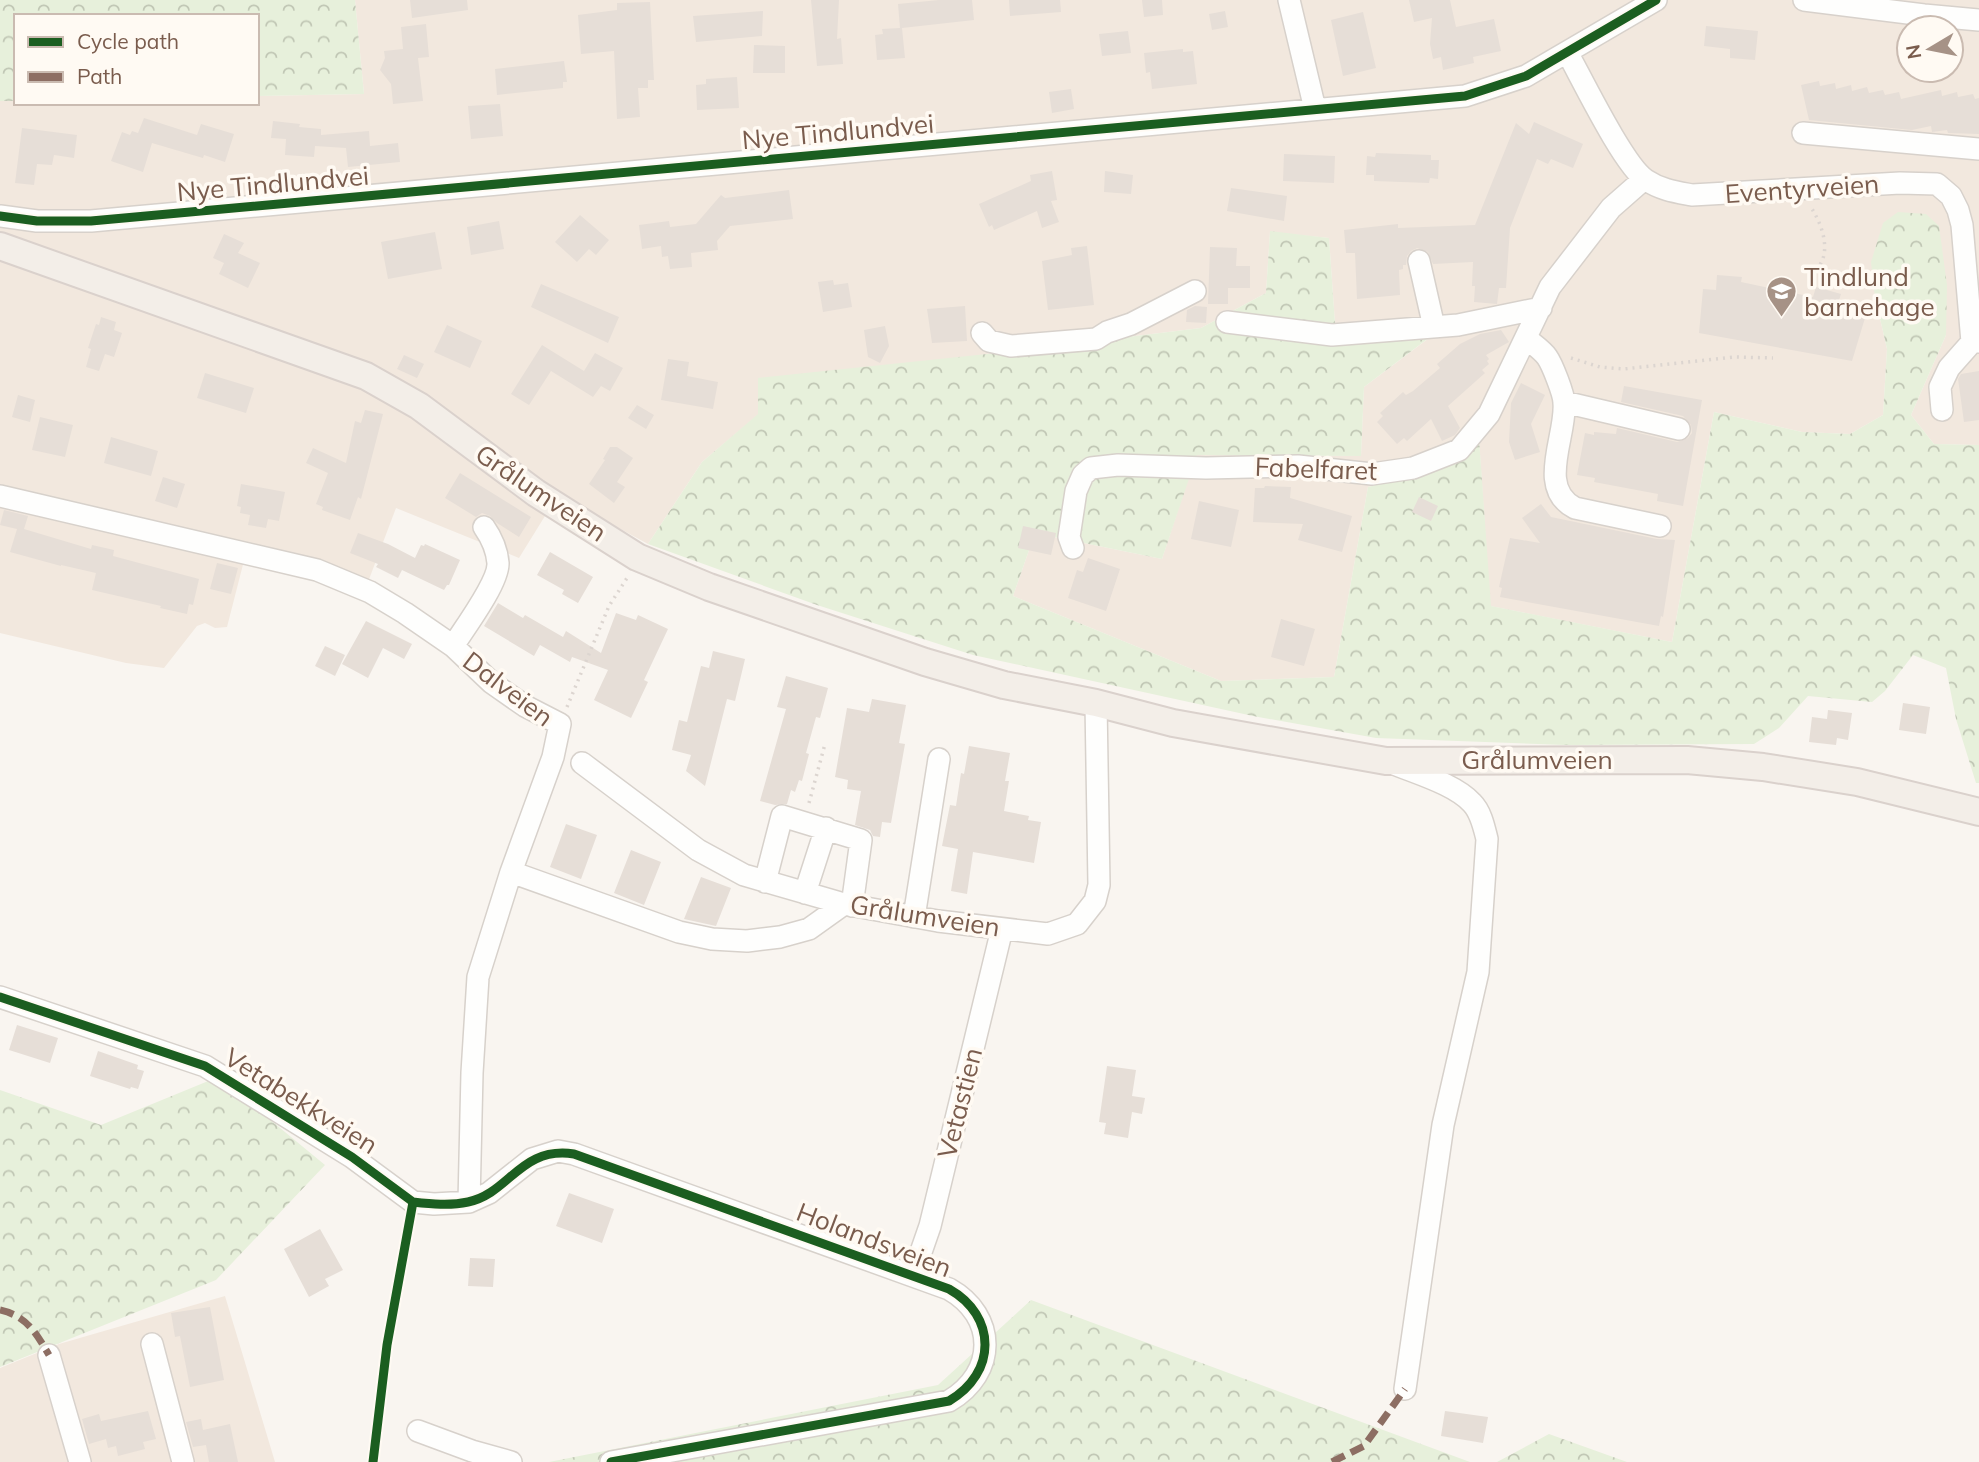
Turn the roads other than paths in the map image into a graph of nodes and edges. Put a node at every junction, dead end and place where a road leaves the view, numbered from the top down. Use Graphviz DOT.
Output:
graph roads {
  1 [pos="1289,0"];
  2 [pos="1656,0"];
  3 [pos="1804,0"];
  4 [pos="1979,20"];
  5 [pos="1567,52"];
  6 [pos="1315,109"];
  7 [pos="1803,133"];
  8 [pos="1940,148"];
  9 [pos="1979,149"];
  10 [pos="1644,179"];
  11 [pos="1937,184"];
  12 [pos="0,216"];
  13 [pos="0,246"];
  14 [pos="1419,261"];
  15 [pos="1195,291"];
  16 [pos="1541,308"];
  17 [pos="1227,322"];
  18 [pos="1434,327"];
  19 [pos="982,333"];
  20 [pos="1527,339"];
  21 [pos="1975,342"];
  22 [pos="1564,402"];
  23 [pos="1942,410"];
  24 [pos="1679,429"];
  25 [pos="0,496"];
  26 [pos="1660,526"];
  27 [pos="484,527"];
  28 [pos="1073,548"];
  29 [pos="453,646"];
  30 [pos="1096,703"];
  31 [pos="939,759"];
  32 [pos="1387,761"];
  33 [pos="582,763"];
  34 [pos="1979,812"];
  35 [pos="826,828"];
  36 [pos="511,872"];
  37 [pos="765,882"];
  38 [pos="805,893"];
  39 [pos="848,905"];
  40 [pos="914,917"];
  41 [pos="1002,929"];
  42 [pos="0,997"];
  43 [pos="413,1202"];
  44 [pos="469,1202"];
  45 [pos="914,1275"];
  46 [pos="152,1344"];
  47 [pos="49,1356"];
  48 [pos="1405,1389"];
  49 [pos="418,1431"];
  50 [pos="80,1462"];
  51 [pos="183,1462"];
  52 [pos="511,1462"];
  53 [pos="611,1462"];
  1 -- 6 [label="street"];
  2 -- 5 [label="street, Nye Tindlundvei"];
  3 -- 4 [label="street"];
  5 -- 6 [label="street, Nye Tindlundvei"];
  5 -- 10 [label="street, Eventyrveien"];
  6 -- 12 [label="street, Nye Tindlundvei"];
  7 -- 8 [label="street"];
  8 -- 9 [label="street"];
  8 -- 11 [label="street"];
  10 -- 11 [label="street, Eventyrveien"];
  10 -- 16 [label="street, Fabelfaret"];
  11 -- 21 [label="street"];
  13 -- 30 [label="main road, Grålumveien"];
  14 -- 18 [label="street"];
  15 -- 19 [label="street"];
  16 -- 18 [label="street"];
  16 -- 20 [label="street, Fabelfaret"];
  17 -- 18 [label="street"];
  20 -- 22 [label="street"];
  20 -- 28 [label="street, Fabelfaret"];
  21 -- 23 [label="street"];
  22 -- 24 [label="street"];
  22 -- 26 [label="street"];
  25 -- 29 [label="street, Dalveien"];
  27 -- 29 [label="street"];
  29 -- 36 [label="street, Dalveien"];
  30 -- 32 [label="main road, Grålumveien"];
  30 -- 41 [label="street, Grålumveien"];
  31 -- 40 [label="street"];
  32 -- 34 [label="main road, Grålumveien"];
  32 -- 48 [label="street"];
  33 -- 37 [label="street, Grålumveien"];
  35 -- 37 [label="street"];
  35 -- 38 [label="street"];
  35 -- 39 [label="street"];
  36 -- 39 [label="street"];
  36 -- 44 [label="street, Dalveien"];
  37 -- 38 [label="street, Grålumveien"];
  38 -- 39 [label="street, Grålumveien"];
  39 -- 40 [label="street, Grålumveien"];
  40 -- 41 [label="street, Grålumveien"];
  41 -- 45 [label="street, Vetastien"];
  42 -- 43 [label="street, Vetabekkveien"];
  43 -- 44 [label="street, Holandsveien"];
  44 -- 45 [label="street, Holandsveien"];
  45 -- 53 [label="street, Holandsveien"];
  46 -- 51 [label="street"];
  47 -- 50 [label="street"];
  49 -- 52 [label="street"];
}
